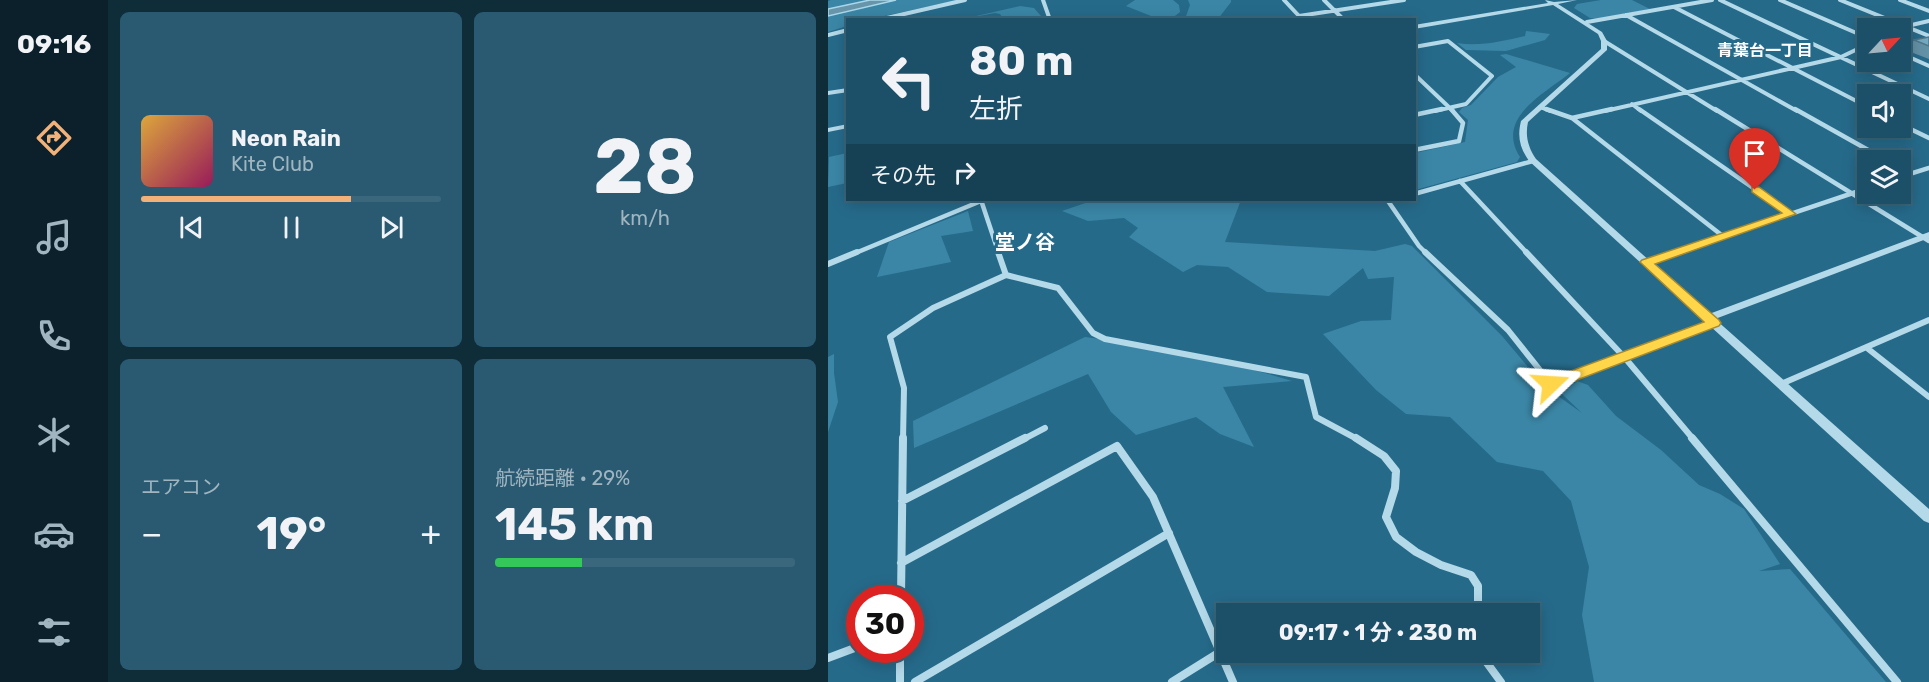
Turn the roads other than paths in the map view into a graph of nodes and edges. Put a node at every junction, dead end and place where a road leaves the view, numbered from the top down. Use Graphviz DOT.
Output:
graph roads {
  1 [pos="965,0"];
  2 [pos="1043,0"];
  3 [pos="1284,0"];
  4 [pos="1324,0"];
  5 [pos="1404,0"];
  6 [pos="1574,0"];
  7 [pos="1712,0"];
  8 [pos="1720,0"];
  9 [pos="1780,0"];
  10 [pos="1840,0"];
  11 [pos="1900,0"];
  12 [pos="1397,1"];
  13 [pos="1551,2"];
  14 [pos="1674,7"];
  15 [pos="1335,11"];
  16 [pos="1929,11"];
  17 [pos="903,14"];
  18 [pos="1626,15"];
  19 [pos="886,18"];
  20 [pos="892,18"];
  21 [pos="1049,18"];
  22 [pos="1342,18"];
  23 [pos="1883,18"];
  24 [pos="1929,21"];
  25 [pos="1587,22"];
  26 [pos="1911,25"];
  27 [pos="1416,27"];
  28 [pos="846,30"];
  29 [pos="1911,30"];
  30 [pos="1857,33"];
  31 [pos="828,34"];
  32 [pos="1929,36"];
  33 [pos="1604,41"];
  34 [pos="1416,47"];
  35 [pos="1857,49"];
  36 [pos="1841,57"];
  37 [pos="1911,58"];
  38 [pos="1929,66"];
  39 [pos="1794,68"];
  40 [pos="1416,76"];
  41 [pos="1742,80"];
  42 [pos="846,90"];
  43 [pos="1688,92"];
  44 [pos="828,93"];
  45 [pos="1929,99"];
  46 [pos="1857,101"];
  47 [pos="1632,104"];
  48 [pos="1450,107"];
  49 [pos="1540,107"];
  50 [pos="1416,115"];
  51 [pos="1572,118"];
  52 [pos="846,126"];
  53 [pos="1911,129"];
  54 [pos="828,130"];
  55 [pos="1929,138"];
  56 [pos="1416,150"];
  57 [pos="1868,150"];
  58 [pos="1533,161"];
  59 [pos="1929,168"];
  60 [pos="1911,174"];
  61 [pos="1460,182"];
  62 [pos="1857,191"];
  63 [pos="1416,193"];
  64 [pos="1852,193"];
  65 [pos="979,201"];
  66 [pos="981,201"];
  67 [pos="1388,201"];
  68 [pos="1791,214"];
  69 [pos="1724,237"];
  70 [pos="1927,238"];
  71 [pos="1646,262"];
  72 [pos="828,264"];
  73 [pos="1006,275"];
  74 [pos="1711,320"];
  75 [pos="1929,320"];
  76 [pos="1867,348"];
  77 [pos="1625,358"];
  78 [pos="1781,384"];
  79 [pos="1929,397"];
  80 [pos="1045,428"];
  81 [pos="902,501"];
  82 [pos="1929,517"];
  83 [pos="1169,533"];
  84 [pos="901,563"];
  85 [pos="901,585"];
  86 [pos="1478,603"];
  87 [pos="1216,643"];
  88 [pos="846,651"];
  89 [pos="1216,654"];
  90 [pos="828,658"];
  91 [pos="900,663"];
  92 [pos="1225,663"];
  93 [pos="1487,663"];
  94 [pos="900,682"];
  95 [pos="915,682"];
  96 [pos="1172,682"];
  97 [pos="1233,682"];
  98 [pos="1501,682"];
  99 [pos="1897,682"];
  1 -- 17 [label="street"];
  2 -- 21 [label="street"];
  3 -- 15 [label="street"];
  4 -- 15 [label="street"];
  5 -- 12 [label="street"];
  6 -- 13 [label="street"];
  7 -- 14 [label="street"];
  8 -- 36 [label="street"];
  9 -- 30 [label="street"];
  10 -- 23 [label="street"];
  11 -- 16 [label="street"];
  12 -- 15 [label="street"];
  13 -- 25 [label="street"];
  13 -- 27 [label="street"];
  14 -- 18 [label="street"];
  14 -- 39 [label="street"];
  15 -- 22 [label="street"];
  17 -- 19 [label="street"];
  17 -- 20 [label="street"];
  18 -- 25 [label="street"];
  18 -- 41 [label="street"];
  24 -- 26 [label="street"];
  25 -- 33 [label="street"];
  28 -- 31 [label="street"];
  29 -- 32 [label="street"];
  33 -- 43 [label="street"];
  33 -- 49 [label="street"];
  34 -- 48 [label="street"];
  35 -- 36 [label="street"];
  36 -- 39 [label="street"];
  36 -- 45 [label="street"];
  37 -- 38 [label="street"];
  39 -- 41 [label="street"];
  39 -- 46 [label="street"];
  40 -- 48 [label="street"];
  41 -- 43 [label="street"];
  41 -- 57 [label="street"];
  42 -- 44 [label="street"];
  43 -- 47 [label="street"];
  43 -- 64 [label="street"];
  47 -- 51 [label="street"];
  47 -- 68 [label="street"];
  48 -- 50 [label="street"];
  48 -- 56 [label="street"];
  49 -- 51 [label="street"];
  49 -- 58 [label="street"];
  51 -- 69 [label="street"];
  52 -- 54 [label="street"];
  53 -- 55 [label="street"];
  58 -- 61 [label="street"];
  58 -- 71 [label="street"];
  59 -- 60 [label="street"];
  61 -- 63 [label="street"];
  61 -- 77 [label="street"];
  62 -- 64 [label="street"];
  64 -- 68 [label="street"];
  64 -- 70 [label="street"];
  65 -- 72 [label="street"];
  66 -- 73 [label="street"];
  67 -- 77 [label="street"];
  68 -- 69 [label="street"];
  69 -- 71 [label="street"];
  70 -- 74 [label="street"];
  71 -- 74 [label="street"];
  73 -- 81 [label="street"];
  73 -- 86 [label="street"];
  74 -- 77 [label="street"];
  74 -- 78 [label="street"];
  75 -- 76 [label="street"];
  76 -- 78 [label="street"];
  76 -- 79 [label="street"];
  77 -- 99 [label="street"];
  78 -- 82 [label="street"];
  80 -- 81 [label="street"];
  81 -- 84 [label="street"];
  83 -- 84 [label="street"];
  83 -- 87 [label="street"];
  83 -- 95 [label="street"];
  84 -- 85 [label="street"];
  88 -- 90 [label="street"];
  89 -- 96 [label="street"];
  91 -- 94 [label="street"];
  92 -- 97 [label="street"];
  93 -- 98 [label="street"];
}
